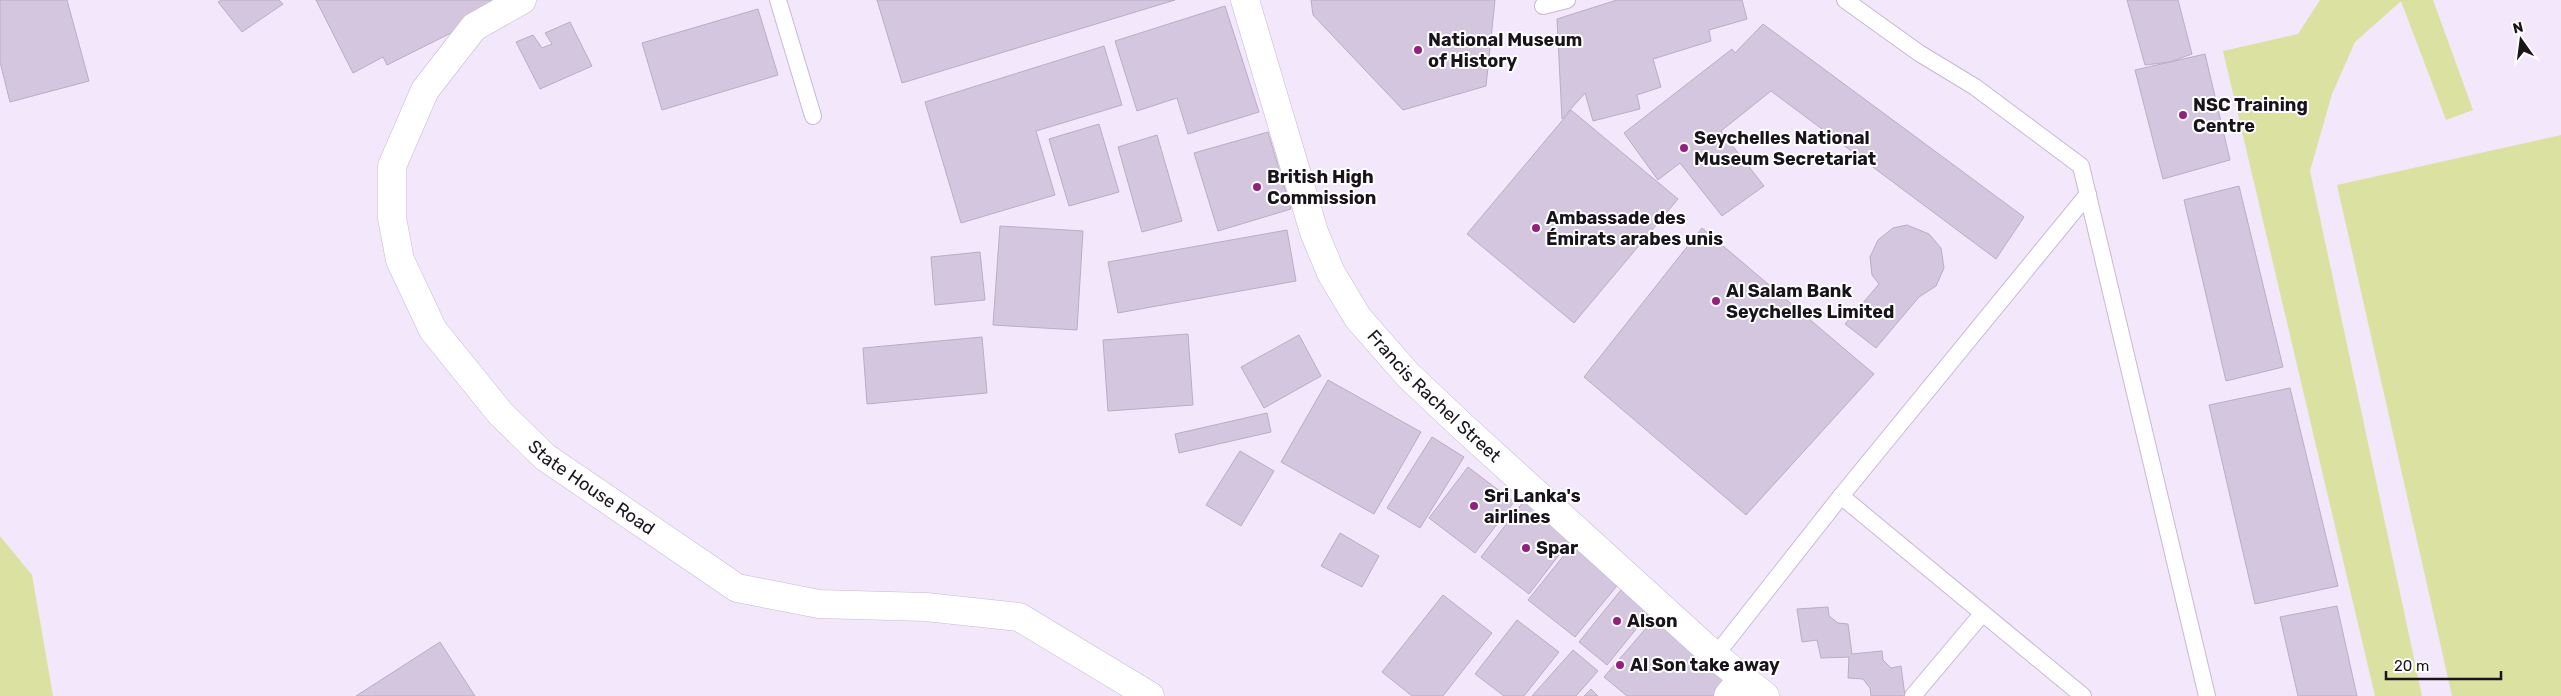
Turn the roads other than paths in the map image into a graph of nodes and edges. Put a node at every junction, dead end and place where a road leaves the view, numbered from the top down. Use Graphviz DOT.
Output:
graph roads {
  1 [pos="522,0"];
  2 [pos="778,0"];
  3 [pos="1245,0"];
  4 [pos="1566,0"];
  5 [pos="1845,0"];
  6 [pos="1543,6"];
  7 [pos="813,116"];
  8 [pos="2088,194"];
  9 [pos="1841,496"];
  10 [pos="1982,614"];
  11 [pos="1715,656"];
  12 [pos="1735,687"];
  13 [pos="1150,696"];
  14 [pos="1765,696"];
  15 [pos="1913,696"];
  16 [pos="2083,696"];
  17 [pos="2207,696"];
  1 -- 13 [label="street, State House Road"];
  2 -- 7 [label="lane"];
  3 -- 11 [label="street, Francis Rachel Street"];
  4 -- 6 [label="lane"];
  5 -- 8 [label="lane"];
  8 -- 9 [label="lane"];
  8 -- 17 [label="lane"];
  9 -- 10 [label="lane"];
  9 -- 11 [label="lane"];
  10 -- 15 [label="lane"];
  10 -- 16 [label="lane"];
  11 -- 12 [label="street, Francis Rachel Street"];
  12 -- 14 [label="street, Francis Rachel Street"];
}
